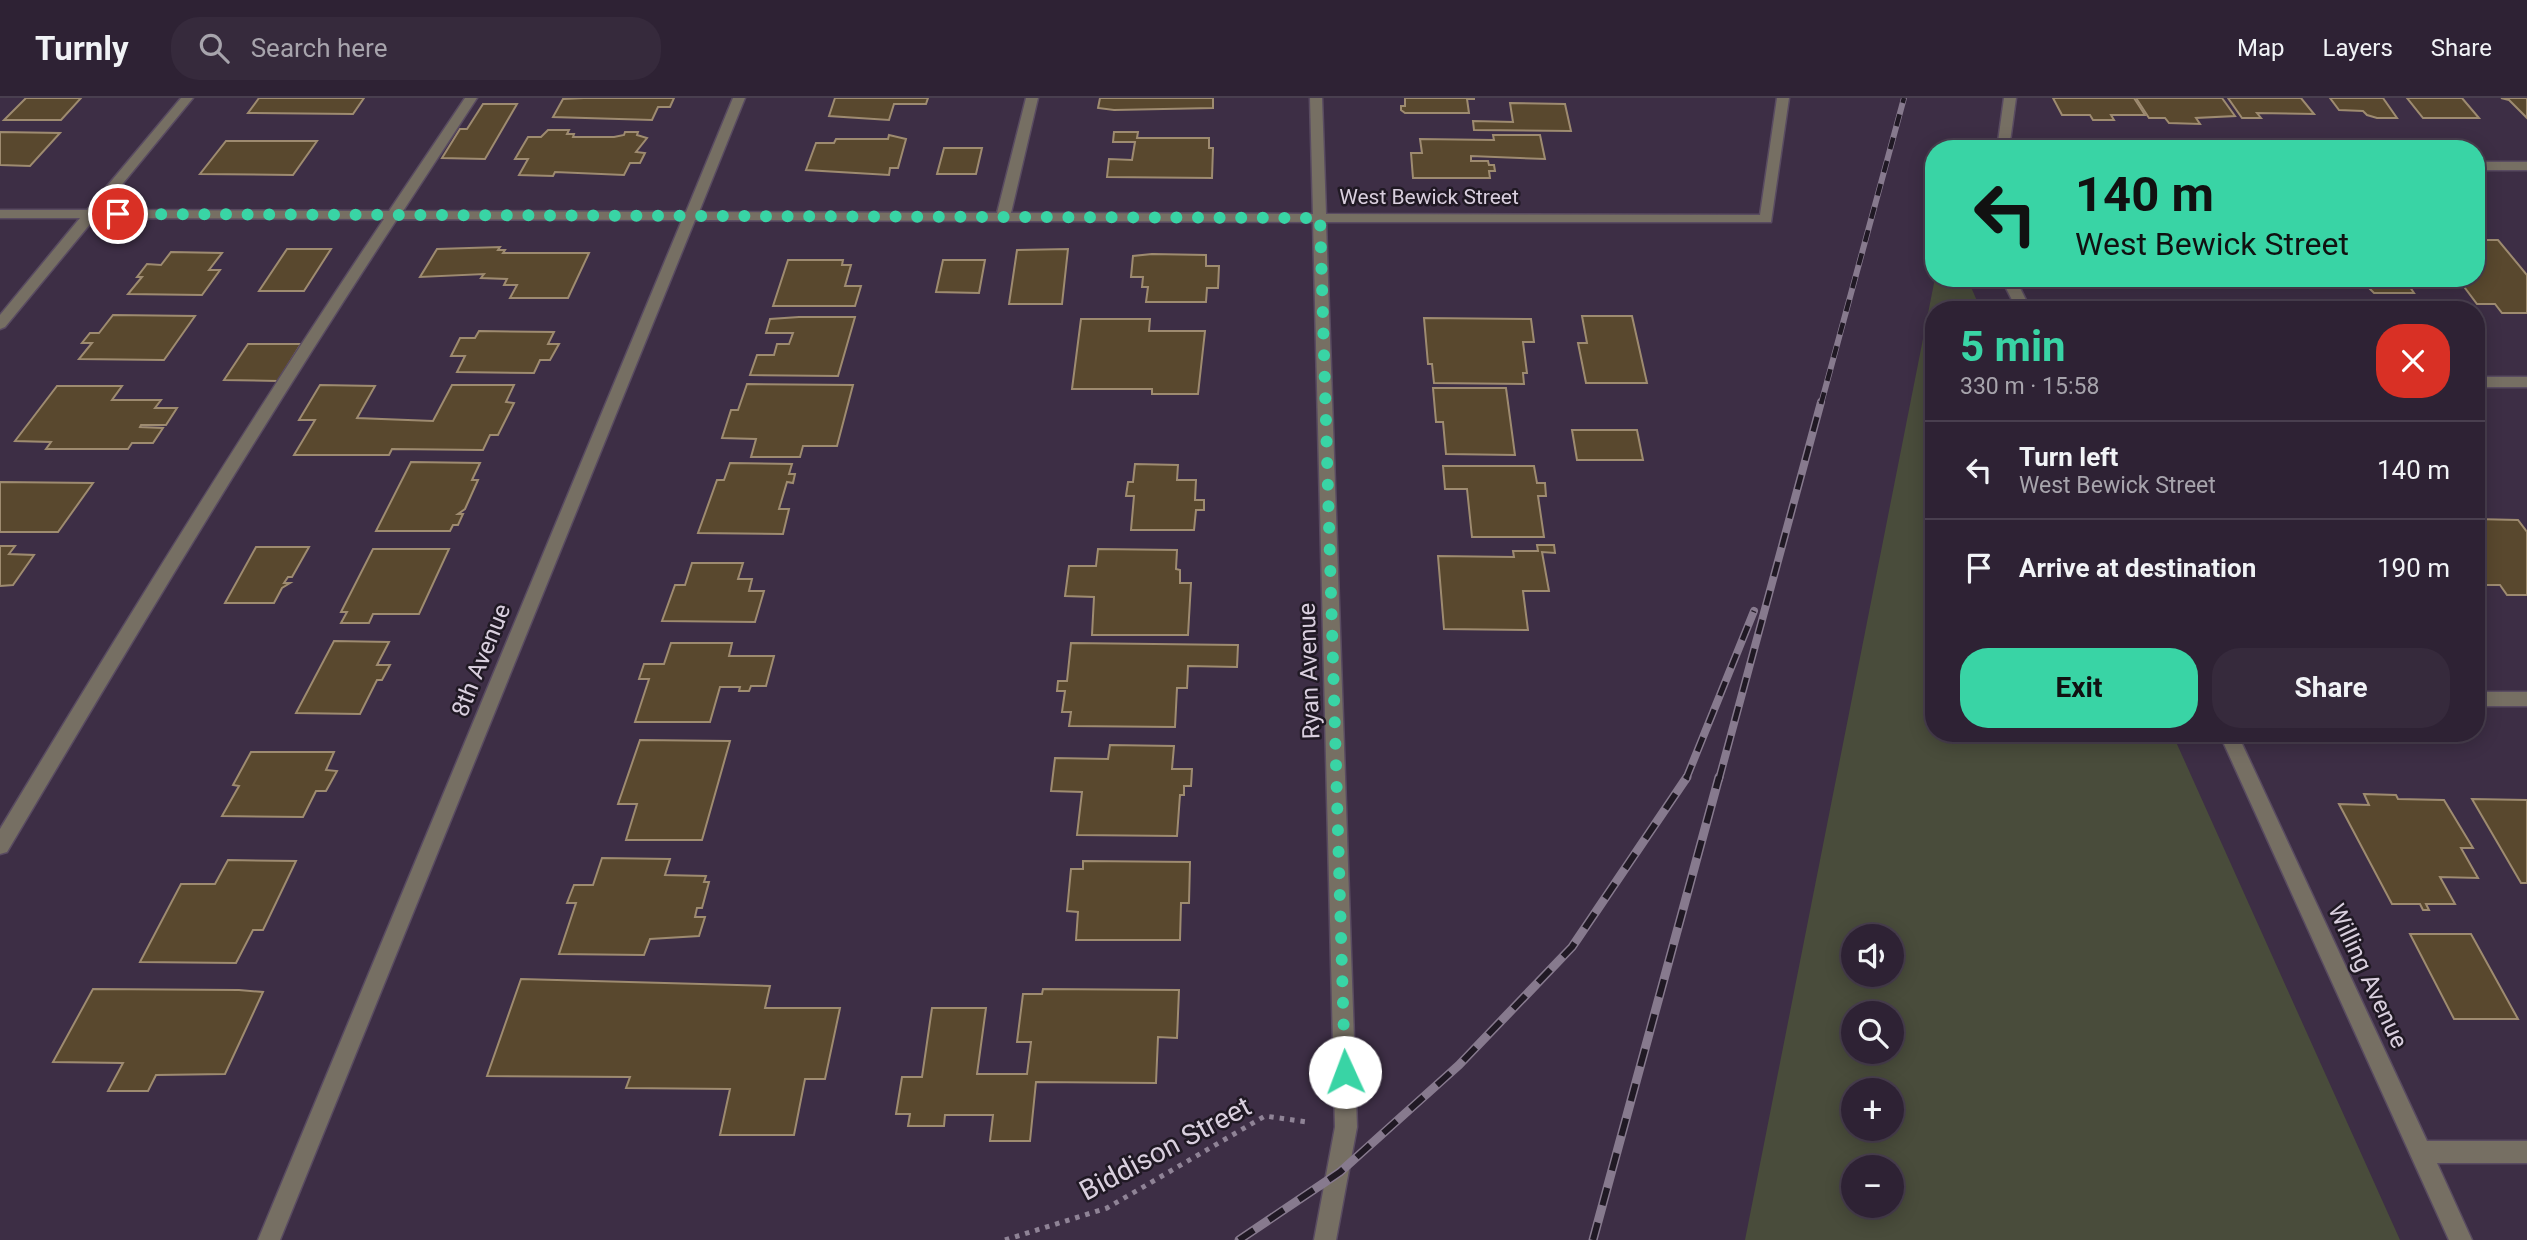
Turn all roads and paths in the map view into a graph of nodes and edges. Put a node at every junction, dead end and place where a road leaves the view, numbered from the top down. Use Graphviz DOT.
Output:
graph roads {
  1 [pos="187,98"];
  2 [pos="471,98"];
  3 [pos="738,98"];
  4 [pos="1032,98"];
  5 [pos="1316,98"];
  6 [pos="1783,98"];
  7 [pos="2010,98"];
  8 [pos="2004,140"];
  9 [pos="2485,166"];
  10 [pos="2527,166"];
  11 [pos="0,214"];
  12 [pos="91,214"];
  13 [pos="391,215"];
  14 [pos="690,216"];
  15 [pos="1003,217"];
  16 [pos="1320,218"];
  17 [pos="0,324"];
  18 [pos="2485,382"];
  19 [pos="2527,382"];
  20 [pos="2485,699"];
  21 [pos="2527,699"];
  22 [pos="2232,742"];
  23 [pos="0,846"];
  24 [pos="1346,1127"];
  25 [pos="2420,1152"];
  26 [pos="2527,1152"];
  27 [pos="269,1240"];
  28 [pos="1005,1240"];
  29 [pos="1325,1240"];
  30 [pos="2461,1240"];
  1 -- 12 [label="street"];
  2 -- 13 [label="street"];
  3 -- 14 [label="street, 8th Avenue"];
  4 -- 15 [label="street"];
  5 -- 16 [label="street, Ryan Avenue"];
  6 -- 16 [label="street, West Bewick Street"];
  7 -- 8 [label="street"];
  9 -- 10 [label="street"];
  11 -- 12 [label="street, West Bewick Street"];
  12 -- 13 [label="street, West Bewick Street"];
  12 -- 17 [label="street"];
  13 -- 14 [label="street, West Bewick Street"];
  13 -- 23 [label="street"];
  14 -- 15 [label="street, West Bewick Street"];
  14 -- 27 [label="street, 8th Avenue"];
  15 -- 16 [label="street, West Bewick Street"];
  16 -- 24 [label="street, Ryan Avenue"];
  18 -- 19 [label="street"];
  20 -- 21 [label="street"];
  22 -- 25 [label="street, Willing Avenue"];
  24 -- 28 [label="path, Biddison Street"];
  24 -- 29 [label="street, Ryan Avenue"];
  25 -- 26 [label="street"];
  25 -- 30 [label="street, Willing Avenue"];
}
